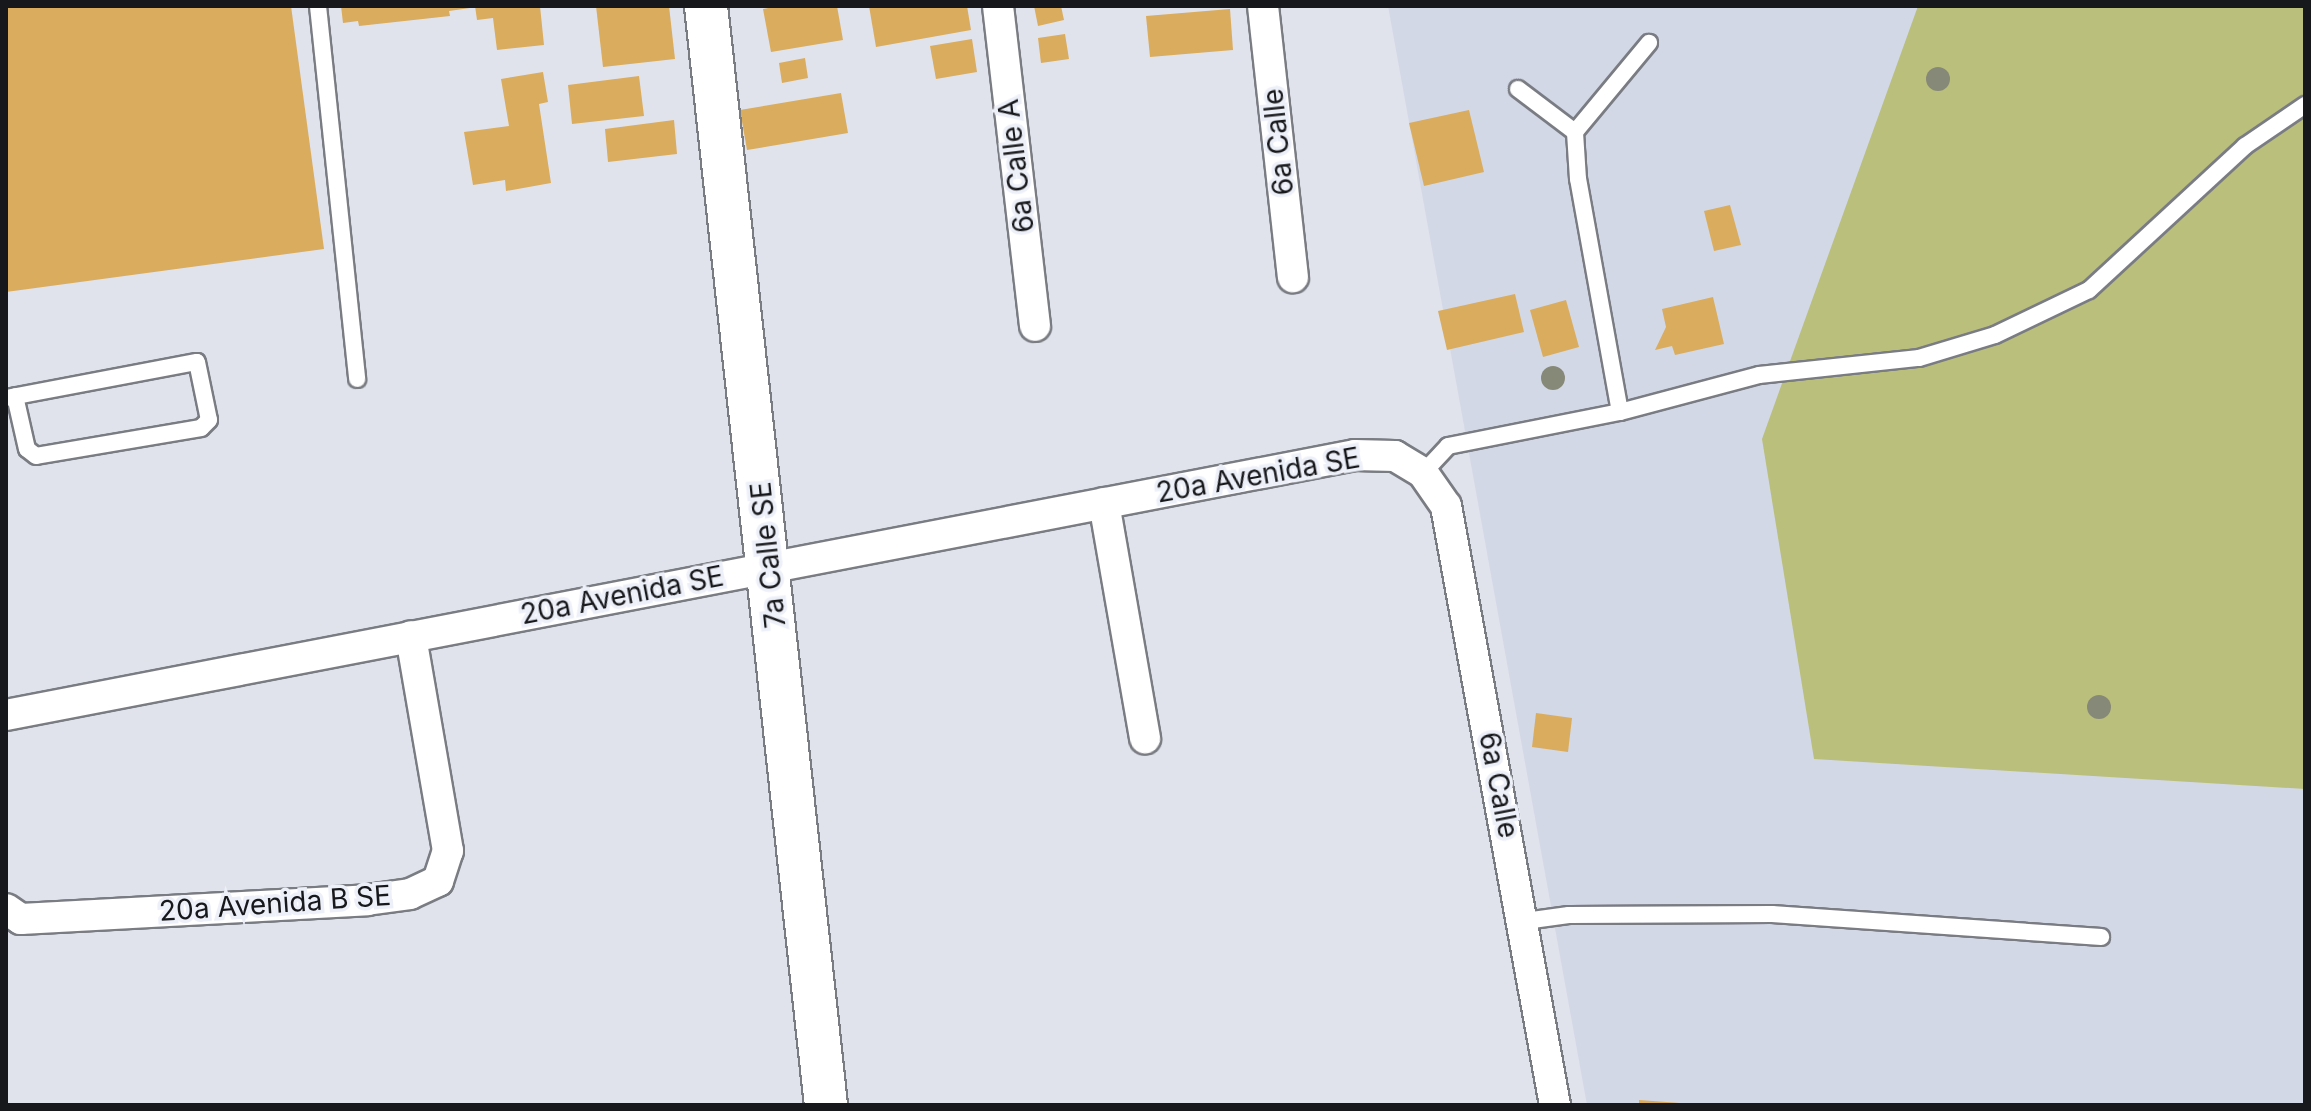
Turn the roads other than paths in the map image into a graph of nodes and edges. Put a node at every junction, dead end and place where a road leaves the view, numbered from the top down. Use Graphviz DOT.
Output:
graph roads {
  1 [pos="318,6"];
  2 [pos="706,6"];
  3 [pos="998,6"];
  4 [pos="1263,6"];
  5 [pos="1649,43"];
  6 [pos="1518,89"];
  7 [pos="2305,105"];
  8 [pos="1575,132"];
  9 [pos="1293,277"];
  10 [pos="1035,326"];
  11 [pos="357,379"];
  12 [pos="11,397"];
  13 [pos="1620,412"];
  14 [pos="1423,473"];
  15 [pos="1104,503"];
  16 [pos="769,566"];
  17 [pos="411,636"];
  18 [pos="6,715"];
  19 [pos="1145,738"];
  20 [pos="6,909"];
  21 [pos="1525,921"];
  22 [pos="2101,937"];
  23 [pos="826,1105"];
  24 [pos="1555,1105"];
  1 -- 11 [label="lane"];
  2 -- 16 [label="street, 7a Calle SE"];
  3 -- 10 [label="street, 6a Calle A"];
  4 -- 9 [label="street, 6a Calle"];
  5 -- 8 [label="lane"];
  6 -- 8 [label="lane"];
  7 -- 13 [label="lane"];
  8 -- 13 [label="lane"];
  12 -- 12 [label="lane"];
  13 -- 14 [label="lane"];
  14 -- 15 [label="street, 20a Avenida SE"];
  14 -- 21 [label="street, 6a Calle"];
  15 -- 16 [label="street, 20a Avenida SE"];
  15 -- 19 [label="street"];
  16 -- 17 [label="street, 20a Avenida SE"];
  16 -- 23 [label="street, 7a Calle SE"];
  17 -- 18 [label="street, 20a Avenida SE"];
  17 -- 20 [label="street, 20a Avenida B SE"];
  21 -- 22 [label="lane"];
  21 -- 24 [label="street, 6a Calle"];
}
